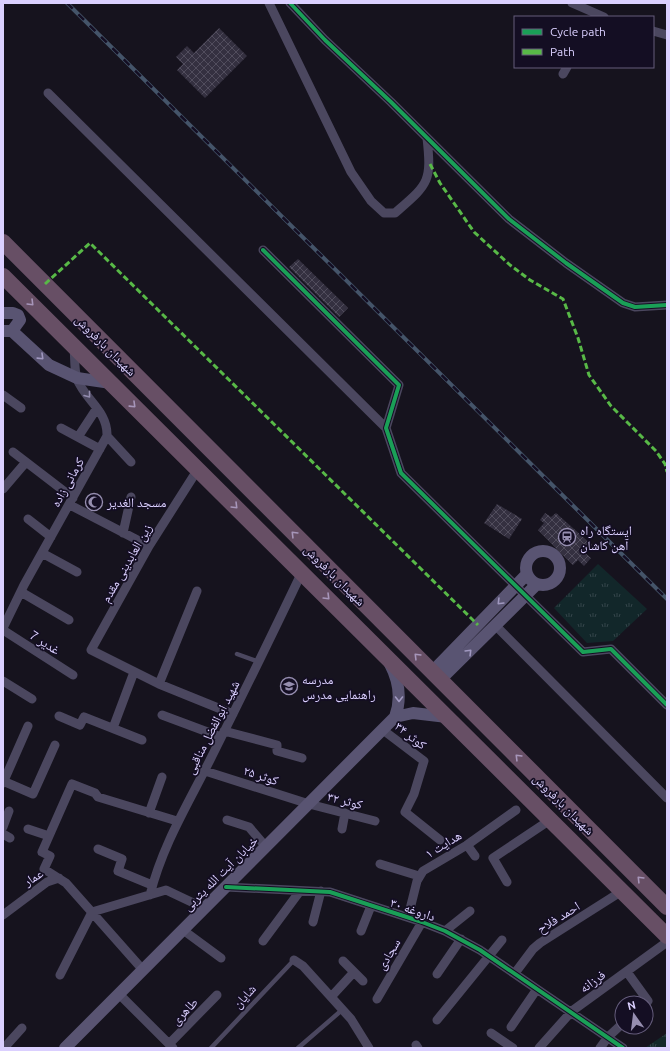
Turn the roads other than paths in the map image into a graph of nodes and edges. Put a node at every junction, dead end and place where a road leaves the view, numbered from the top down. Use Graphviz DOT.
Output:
graph roads {
  1 [pos="269,3"];
  2 [pos="290,3"];
  3 [pos="572,3"];
  4 [pos="593,16"];
  5 [pos="654,31"];
  6 [pos="667,35"];
  7 [pos="48,93"];
  8 [pos="427,138"];
  9 [pos="3,242"];
  10 [pos="263,250"];
  11 [pos="3,276"];
  12 [pos="667,305"];
  13 [pos="3,313"];
  14 [pos="8,331"];
  15 [pos="73,346"];
  16 [pos="77,378"];
  17 [pos="111,383"];
  18 [pos="3,395"];
  19 [pos="21,408"];
  20 [pos="97,408"];
  21 [pos="61,428"];
  22 [pos="386,428"];
  23 [pos="107,436"];
  24 [pos="78,437"];
  25 [pos="200,438"];
  26 [pos="100,449"];
  27 [pos="13,452"];
  28 [pos="184,455"];
  29 [pos="26,462"];
  30 [pos="131,462"];
  31 [pos="198,469"];
  32 [pos="236,477"];
  33 [pos="3,489"];
  34 [pos="220,491"];
  35 [pos="131,497"];
  36 [pos="71,502"];
  37 [pos="28,519"];
  38 [pos="124,533"];
  39 [pos="52,538"];
  40 [pos="149,546"];
  41 [pos="42,553"];
  42 [pos="77,572"];
  43 [pos="302,572"];
  44 [pos="527,574"];
  45 [pos="537,584"];
  46 [pos="517,585"];
  47 [pos="197,591"];
  48 [pos="21,592"];
  49 [pos="526,594"];
  50 [pos="486,616"];
  51 [pos="69,620"];
  52 [pos="495,625"];
  53 [pos="3,629"];
  54 [pos="237,654"];
  55 [pos="386,656"];
  56 [pos="258,662"];
  57 [pos="134,672"];
  58 [pos="74,675"];
  59 [pos="437,675"];
  60 [pos="3,681"];
  61 [pos="159,684"];
  62 [pos="32,699"];
  63 [pos="667,705"];
  64 [pos="233,714"];
  65 [pos="162,715"];
  66 [pos="59,716"];
  67 [pos="395,717"];
  68 [pos="447,717"];
  69 [pos="28,726"];
  70 [pos="113,728"];
  71 [pos="383,730"];
  72 [pos="223,734"];
  73 [pos="142,740"];
  74 [pos="55,745"];
  75 [pos="302,758"];
  76 [pos="204,771"];
  77 [pos="162,777"];
  78 [pos="3,782"];
  79 [pos="667,798"];
  80 [pos="309,804"];
  81 [pos="516,810"];
  82 [pos="9,811"];
  83 [pos="149,812"];
  84 [pos="345,813"];
  85 [pos="227,820"];
  86 [pos="550,820"];
  87 [pos="177,821"];
  88 [pos="375,821"];
  89 [pos="3,827"];
  90 [pos="28,829"];
  91 [pos="342,829"];
  92 [pos="49,836"];
  93 [pos="440,840"];
  94 [pos="467,845"];
  95 [pos="266,847"];
  96 [pos="98,850"];
  97 [pos="475,856"];
  98 [pos="380,864"];
  99 [pos="419,876"];
  100 [pos="59,878"];
  101 [pos="507,882"];
  102 [pos="152,886"];
  103 [pos="226,887"];
  104 [pos="300,891"];
  105 [pos="321,891"];
  106 [pos="622,891"];
  107 [pos="150,895"];
  108 [pos="371,906"];
  109 [pos="667,907"];
  110 [pos="204,908"];
  111 [pos="470,911"];
  112 [pos="92,912"];
  113 [pos="3,914"];
  114 [pos="408,917"];
  115 [pos="313,922"];
  116 [pos="422,922"];
  117 [pos="183,930"];
  118 [pos="360,931"];
  119 [pos="444,931"];
  120 [pos="667,936"];
  121 [pos="461,939"];
  122 [pos="502,940"];
  123 [pos="263,941"];
  124 [pos="667,942"];
  125 [pos="489,956"];
  126 [pos="221,958"];
  127 [pos="294,960"];
  128 [pos="342,961"];
  129 [pos="143,970"];
  130 [pos="354,972"];
  131 [pos="627,972"];
  132 [pos="515,973"];
  133 [pos="437,974"];
  134 [pos="60,975"];
  135 [pos="363,981"];
  136 [pos="537,989"];
  137 [pos="119,994"];
  138 [pos="217,995"];
  139 [pos="644,995"];
  140 [pos="331,997"];
  141 [pos="377,999"];
  142 [pos="342,1010"];
  143 [pos="572,1011"];
  144 [pos="437,1020"];
  145 [pos="511,1027"];
  146 [pos="22,1028"];
  147 [pos="614,1031"];
  148 [pos="491,1033"];
  149 [pos="608,1037"];
  150 [pos="171,1046"];
  151 [pos="8,1047"];
  152 [pos="65,1048"];
  153 [pos="211,1048"];
  154 [pos="298,1048"];
  155 [pos="369,1048"];
  156 [pos="513,1048"];
  157 [pos="539,1048"];
  158 [pos="600,1048"];
  159 [pos="623,1048"];
  1 -- 8 [label="street"];
  2 -- 8 [label="street"];
  3 -- 4 [label="street"];
  5 -- 6 [label="street"];
  7 -- 22 [label="street"];
  8 -- 12 [label="street"];
  9 -- 25 [label="highway, شهیدان بارفروش"];
  10 -- 22 [label="street"];
  11 -- 15 [label="highway, شهیدان بارفروش, one-way"];
  13 -- 14 [label="main road"];
  14 -- 16 [label="main road, one-way"];
  15 -- 16 [label="street"];
  15 -- 17 [label="highway, شهیدان بارفروش"];
  16 -- 17 [label="main road"];
  16 -- 20 [label="street, one-way"];
  17 -- 28 [label="highway, شهیدان بارفروش, one-way"];
  18 -- 19 [label="street"];
  20 -- 23 [label="street"];
  20 -- 24 [label="street"];
  21 -- 24 [label="street"];
  22 -- 46 [label="street"];
  23 -- 26 [label="street, کرمانی زاده"];
  23 -- 30 [label="street"];
  24 -- 26 [label="street"];
  25 -- 28 [label="highway"];
  25 -- 32 [label="highway, شهیدان بارفروش"];
  26 -- 36 [label="street, کرمانی زاده"];
  27 -- 29 [label="street"];
  28 -- 31 [label="highway, شهیدان بارفروش"];
  29 -- 33 [label="street"];
  29 -- 36 [label="street"];
  31 -- 34 [label="highway, شهیدان بارفروش"];
  31 -- 40 [label="street, زین العابدینی مقدم"];
  32 -- 34 [label="highway"];
  59 -- 32 [label="highway, شهیدان بارفروش, one-way"];
  34 -- 43 [label="highway, شهیدان بارفروش, one-way"];
  35 -- 38 [label="street"];
  36 -- 38 [label="street"];
  36 -- 39 [label="street, کرمانی زاده"];
  37 -- 39 [label="street"];
  38 -- 40 [label="street"];
  39 -- 41 [label="street, کرمانی زاده"];
  40 -- 57 [label="street, زین العابدینی مقدم"];
  41 -- 42 [label="street"];
  41 -- 48 [label="street, کرمانی زاده"];
  43 -- 55 [label="highway, شهیدان بارفروش, one-way"];
  43 -- 56 [label="street, شهید ابوالفضل مناقبی"];
  44 -- 45 [label="main road"];
  44 -- 45 [label="main road"];
  44 -- 46 [label="main road"];
  45 -- 49 [label="main road"];
  46 -- 49 [label="street"];
  46 -- 50 [label="main road, one-way"];
  47 -- 61 [label="street"];
  48 -- 51 [label="street"];
  48 -- 53 [label="street, کرمانی زاده"];
  49 -- 52 [label="main road"];
  49 -- 63 [label="street"];
  50 -- 52 [label="main road"];
  50 -- 59 [label="main road"];
  59 -- 52 [label="main road, one-way"];
  52 -- 79 [label="street"];
  53 -- 58 [label="street, غدیر 7"];
  54 -- 56 [label="lane"];
  55 -- 67 [label="main road, one-way"];
  55 -- 68 [label="highway, شهیدان بارفروش"];
  56 -- 64 [label="street, شهید ابوالفضل مناقبی"];
  57 -- 61 [label="street"];
  57 -- 70 [label="street"];
  109 -- 59 [label="highway, شهیدان بارفروش, one-way"];
  60 -- 62 [label="street"];
  61 -- 64 [label="street"];
  64 -- 72 [label="street, شهید ابوالفضل مناقبی"];
  65 -- 72 [label="street"];
  66 -- 70 [label="street"];
  67 -- 68 [label="main road"];
  67 -- 71 [label="main road, خیابان آیت الله یثربی"];
  68 -- 86 [label="highway, شهیدان بارفروش"];
  69 -- 78 [label="street"];
  70 -- 73 [label="street"];
  71 -- 80 [label="main road, خیابان آیت الله یثربی"];
  71 -- 93 [label="street, کوثر ۳۴"];
  72 -- 75 [label="street"];
  72 -- 76 [label="street, شهید ابوالفضل مناقبی"];
  74 -- 78 [label="street"];
  76 -- 80 [label="street, کوثر ۲۵"];
  76 -- 87 [label="street, شهید ابوالفضل مناقبی"];
  77 -- 83 [label="street"];
  80 -- 84 [label="street, کوثر ۳۲"];
  80 -- 95 [label="main road, خیابان آیت الله یثربی"];
  81 -- 94 [label="street, هدایت ۱"];
  82 -- 89 [label="street"];
  83 -- 87 [label="street"];
  83 -- 92 [label="street"];
  84 -- 88 [label="street, کوثر ۳۲"];
  84 -- 91 [label="street"];
  85 -- 95 [label="street"];
  86 -- 101 [label="street"];
  86 -- 106 [label="highway, شهیدان بارفروش"];
  87 -- 102 [label="street, شهید ابوالفضل مناقبی"];
  90 -- 92 [label="street"];
  92 -- 100 [label="street"];
  94 -- 97 [label="street"];
  94 -- 99 [label="street, هدایت ۱"];
  95 -- 103 [label="main road, خیابان آیت الله یثربی"];
  96 -- 102 [label="street"];
  98 -- 99 [label="street"];
  99 -- 114 [label="street, هدایت ۱"];
  100 -- 112 [label="street"];
  100 -- 113 [label="street, عمار"];
  102 -- 107 [label="street, شهید ابوالفضل مناقبی"];
  103 -- 104 [label="street, داروغه ۳۰"];
  103 -- 110 [label="main road, خیابان آیت الله یثربی"];
  104 -- 105 [label="street, داروغه ۳۰"];
  104 -- 123 [label="street"];
  105 -- 108 [label="street, داروغه ۳۰"];
  105 -- 115 [label="street"];
  106 -- 120 [label="highway, شهیدان بارفروش"];
  106 -- 132 [label="street, احمد فلاح"];
  107 -- 110 [label="street"];
  107 -- 112 [label="street"];
  108 -- 114 [label="street, داروغه ۳۰"];
  108 -- 118 [label="street"];
  110 -- 117 [label="main road, خیابان آیت الله یثربی"];
  111 -- 119 [label="street"];
  112 -- 129 [label="street"];
  112 -- 134 [label="street"];
  114 -- 116 [label="street, داروغه ۳۰"];
  116 -- 119 [label="street, داروغه ۳۰"];
  116 -- 141 [label="street, سجادی"];
  117 -- 126 [label="street"];
  117 -- 129 [label="main road, خیابان آیت الله یثربی"];
  119 -- 121 [label="street, داروغه ۳۰"];
  121 -- 125 [label="street, داروغه ۳۰"];
  121 -- 133 [label="street"];
  122 -- 125 [label="street"];
  124 -- 131 [label="street, فرزانه"];
  125 -- 132 [label="street, داروغه ۳۰"];
  125 -- 144 [label="street"];
  127 -- 140 [label="street"];
  127 -- 153 [label="lane, شایان"];
  128 -- 130 [label="street"];
  129 -- 137 [label="main road, خیابان آیت الله یثربی"];
  130 -- 135 [label="street"];
  130 -- 140 [label="street"];
  131 -- 139 [label="street"];
  131 -- 143 [label="street, فرزانه"];
  132 -- 136 [label="street, داروغه ۳۰"];
  136 -- 143 [label="street, داروغه ۳۰"];
  136 -- 145 [label="street"];
  137 -- 150 [label="street"];
  137 -- 152 [label="main road, خیابان آیت الله یثربی"];
  138 -- 150 [label="street, طاهری"];
  140 -- 142 [label="street"];
  142 -- 154 [label="lane"];
  142 -- 155 [label="street"];
  143 -- 149 [label="street, داروغه ۳۰"];
  143 -- 157 [label="street, فرزانه"];
  146 -- 151 [label="street"];
  147 -- 149 [label="street"];
  148 -- 156 [label="street"];
  149 -- 158 [label="street"];
  149 -- 159 [label="street, داروغه ۳۰"];
}
